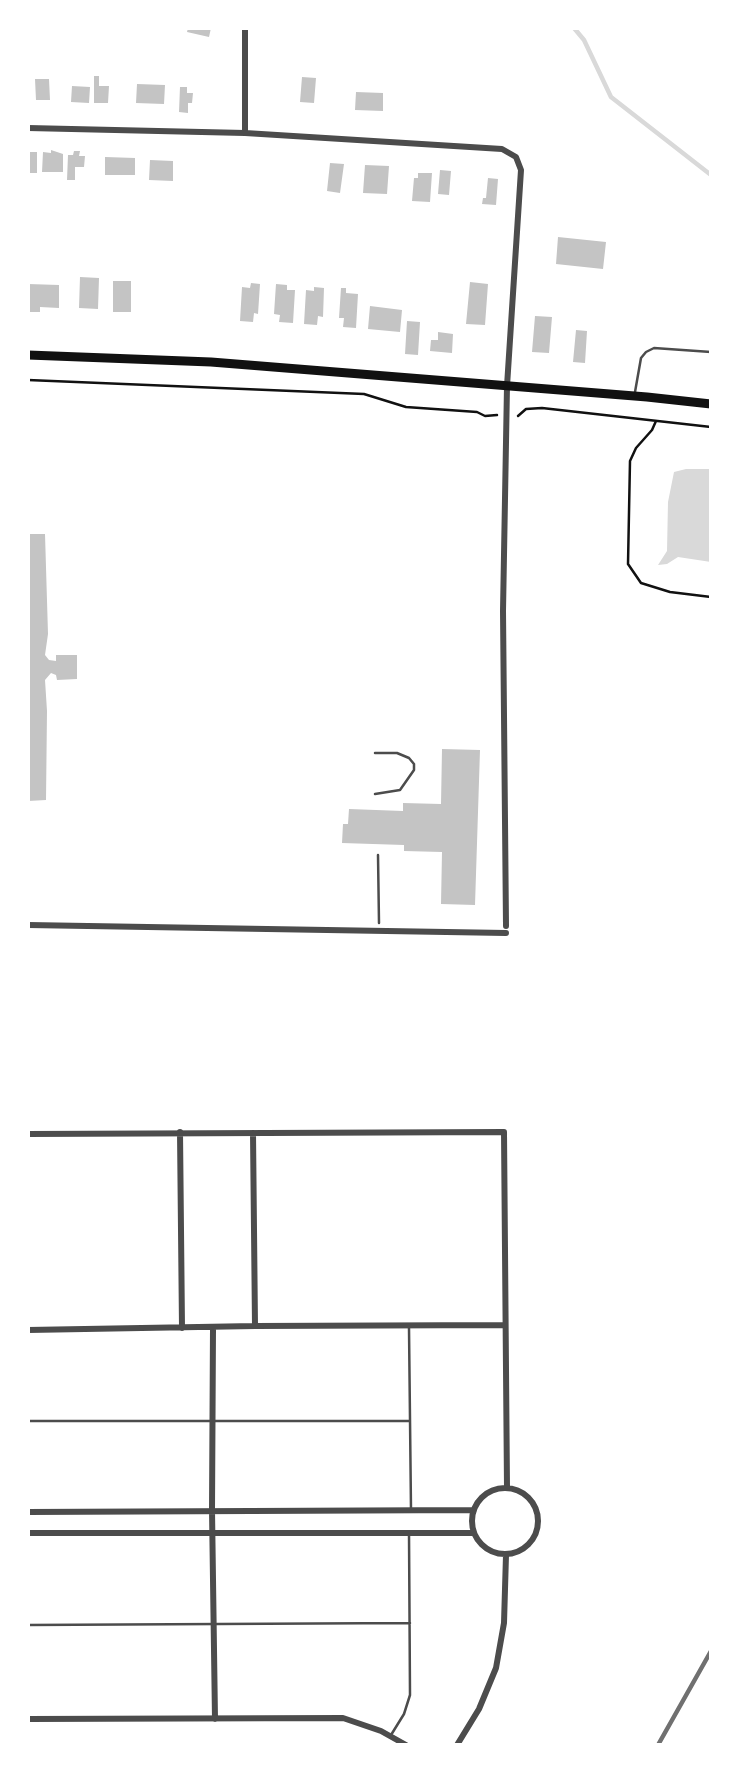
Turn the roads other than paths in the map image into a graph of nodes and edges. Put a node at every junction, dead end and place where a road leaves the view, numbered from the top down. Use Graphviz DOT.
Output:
graph roads {
  1 [pos="245,28"];
  2 [pos="28,128"];
  3 [pos="245,133"];
  4 [pos="711,352"];
  5 [pos="28,355"];
  6 [pos="507,386"];
  7 [pos="634,396"];
  8 [pos="711,404"];
  9 [pos="375,753"];
  10 [pos="375,794"];
  11 [pos="378,855"];
  12 [pos="379,923"];
  13 [pos="28,925"];
  14 [pos="180,1132"];
  15 [pos="253,1133"];
  16 [pos="28,1134"];
  17 [pos="409,1325"];
  18 [pos="505,1325"];
  19 [pos="255,1326"];
  20 [pos="182,1328"];
  21 [pos="213,1328"];
  22 [pos="28,1330"];
  23 [pos="28,1421"];
  24 [pos="213,1421"];
  25 [pos="410,1421"];
  26 [pos="507,1488"];
  27 [pos="212,1510"];
  28 [pos="411,1510"];
  29 [pos="474,1510"];
  30 [pos="28,1512"];
  31 [pos="28,1533"];
  32 [pos="409,1533"];
  33 [pos="474,1533"];
  34 [pos="213,1534"];
  35 [pos="506,1555"];
  36 [pos="410,1623"];
  37 [pos="28,1625"];
  38 [pos="214,1625"];
  39 [pos="28,1719"];
  40 [pos="215,1719"];
  41 [pos="391,1736"];
  42 [pos="406,1745"];
  43 [pos="457,1745"];
  1 -- 3 [label="street"];
  2 -- 3 [label="street"];
  3 -- 6 [label="street"];
  4 -- 7 [label="lane"];
  5 -- 6 [label="main road"];
  6 -- 7 [label="main road"];
  6 -- 13 [label="street"];
  7 -- 8 [label="main road"];
  9 -- 10 [label="lane"];
  11 -- 12 [label="lane"];
  14 -- 15 [label="street"];
  14 -- 16 [label="street"];
  14 -- 20 [label="street"];
  15 -- 18 [label="street"];
  15 -- 19 [label="street"];
  17 -- 18 [label="street"];
  17 -- 19 [label="street"];
  17 -- 25 [label="lane"];
  18 -- 26 [label="street"];
  19 -- 21 [label="street"];
  20 -- 21 [label="street"];
  20 -- 22 [label="street"];
  21 -- 24 [label="street"];
  23 -- 24 [label="lane"];
  24 -- 25 [label="lane"];
  24 -- 27 [label="street"];
  25 -- 28 [label="lane"];
  26 -- 29 [label="street"];
  26 -- 35 [label="street"];
  27 -- 28 [label="street"];
  27 -- 30 [label="street"];
  27 -- 34 [label="street"];
  28 -- 29 [label="street"];
  29 -- 33 [label="street"];
  31 -- 34 [label="street"];
  32 -- 33 [label="street"];
  32 -- 34 [label="street"];
  32 -- 36 [label="lane"];
  33 -- 35 [label="street"];
  34 -- 38 [label="street"];
  35 -- 43 [label="street"];
  36 -- 38 [label="lane"];
  36 -- 41 [label="lane"];
  37 -- 38 [label="lane"];
  38 -- 40 [label="street"];
  39 -- 40 [label="street"];
  40 -- 41 [label="street"];
  41 -- 42 [label="street"];
}
